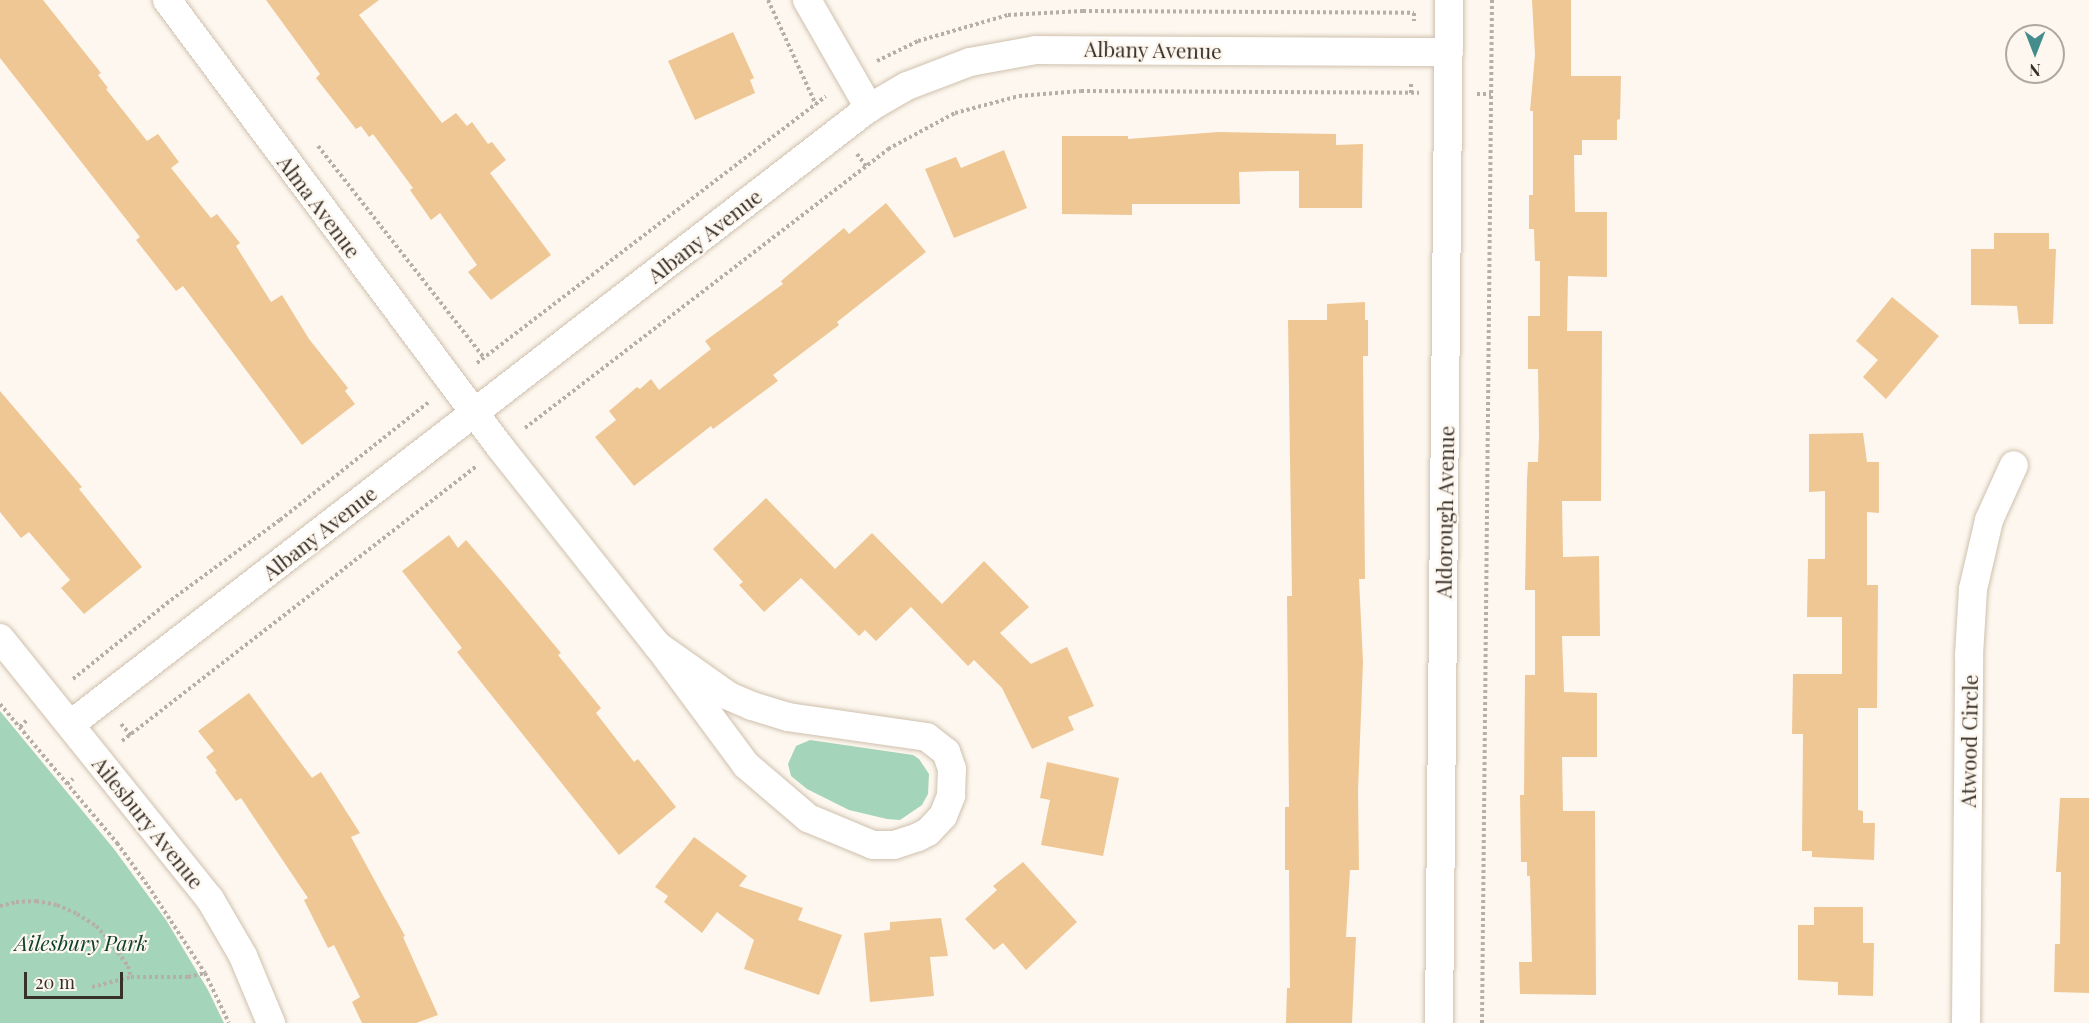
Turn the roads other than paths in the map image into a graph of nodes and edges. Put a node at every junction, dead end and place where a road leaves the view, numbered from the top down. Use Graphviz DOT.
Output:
graph roads {
  1 [pos="166,0"];
  2 [pos="807,0"];
  3 [pos="1449,0"];
  4 [pos="1449,52"];
  5 [pos="868,108"];
  6 [pos="474,412"];
  7 [pos="2014,465"];
  8 [pos="0,638"];
  9 [pos="658,646"];
  10 [pos="71,724"];
  11 [pos="271,1023"];
  12 [pos="1439,1023"];
  13 [pos="1966,1023"];
  1 -- 6 [label="street, Alma Avenue"];
  2 -- 5 [label="street"];
  3 -- 4 [label="street, Aldorough Avenue"];
  4 -- 5 [label="street, Albany Avenue"];
  4 -- 12 [label="street, Aldorough Avenue"];
  5 -- 6 [label="street, Albany Avenue"];
  6 -- 9 [label="street, Alma Avenue"];
  6 -- 10 [label="street, Albany Avenue"];
  7 -- 13 [label="street, Atwood Circle"];
  8 -- 10 [label="street, Ailesbury Avenue"];
  9 -- 9 [label="street"];
  10 -- 11 [label="street, Ailesbury Avenue"];
}
